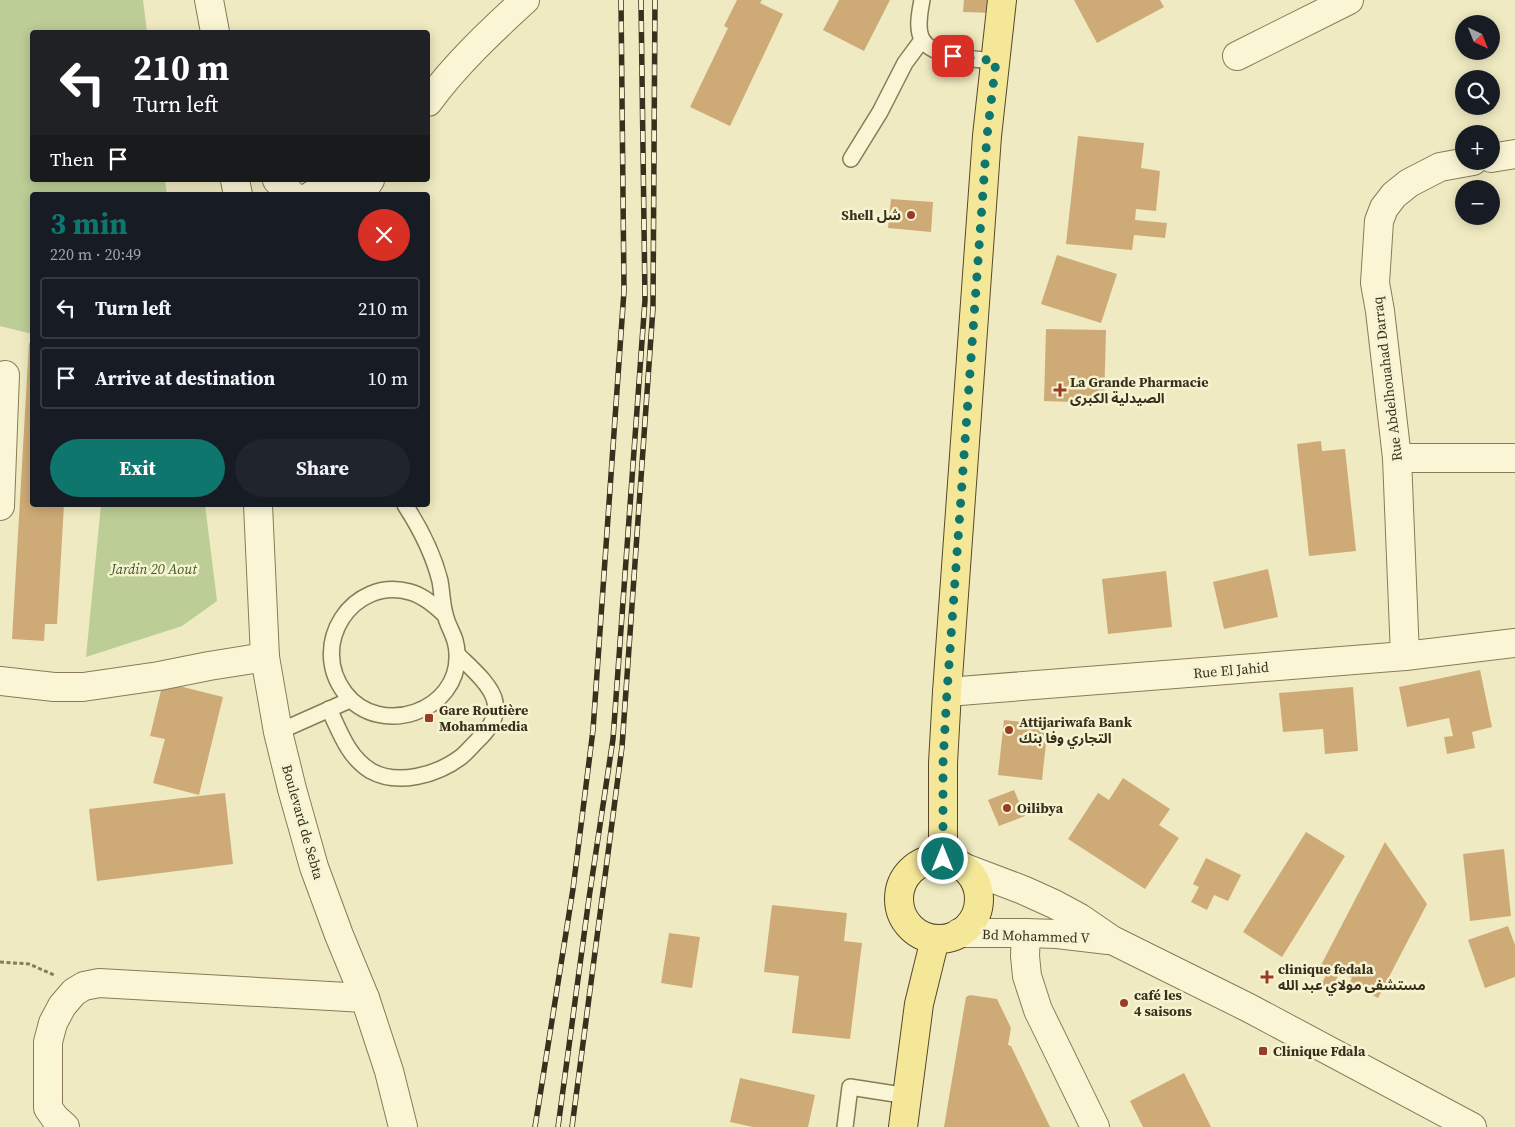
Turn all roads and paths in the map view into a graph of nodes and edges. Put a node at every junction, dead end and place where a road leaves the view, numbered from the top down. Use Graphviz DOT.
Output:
graph roads {
  1 [pos="209,0"];
  2 [pos="525,0"];
  3 [pos="922,0"];
  4 [pos="1002,0"];
  5 [pos="1349,0"];
  6 [pos="215,30"];
  7 [pos="922,40"];
  8 [pos="1237,56"];
  9 [pos="996,61"];
  10 [pos="430,99"];
  11 [pos="1515,154"];
  12 [pos="1500,156"];
  13 [pos="851,159"];
  14 [pos="1455,164"];
  15 [pos="279,182"];
  16 [pos="339,182"];
  17 [pos="289,192"];
  18 [pos="318,192"];
  19 [pos="5,375"];
  20 [pos="1397,458"];
  21 [pos="1515,458"];
  22 [pos="0,506"];
  23 [pos="258,507"];
  24 [pos="406,507"];
  25 [pos="445,615"];
  26 [pos="1515,643"];
  27 [pos="458,655"];
  28 [pos="1405,656"];
  29 [pos="265,657"];
  30 [pos="0,681"];
  31 [pos="947,692"];
  32 [pos="350,700"];
  33 [pos="329,709"];
  34 [pos="278,732"];
  35 [pos="954,864"];
  36 [pos="1026,933"];
  37 [pos="947,936"];
  38 [pos="1112,940"];
  39 [pos="0,962"];
  40 [pos="74,992"];
  41 [pos="366,998"];
  42 [pos="908,1096"];
  43 [pos="64,1127"];
  44 [pos="402,1127"];
  45 [pos="845,1127"];
  46 [pos="903,1127"];
  47 [pos="1095,1127"];
  48 [pos="1472,1127"];
  1 -- 6 [label="street"];
  2 -- 10 [label="street"];
  3 -- 7 [label="lane"];
  4 -- 9 [label="main road"];
  5 -- 8 [label="street"];
  7 -- 9 [label="lane"];
  7 -- 13 [label="lane"];
  9 -- 31 [label="main road"];
  11 -- 12 [label="street"];
  14 -- 20 [label="street, Rue Abdelhouahad Darraq"];
  15 -- 17 [label="street"];
  16 -- 18 [label="street"];
  19 -- 22 [label="street"];
  20 -- 21 [label="street"];
  20 -- 28 [label="street, Rue Abdelhouahad Darraq"];
  23 -- 29 [label="street, Boulevard de Sebta"];
  24 -- 25 [label="lane"];
  25 -- 27 [label="lane"];
  25 -- 32 [label="lane"];
  26 -- 28 [label="street, Rue El Jahid"];
  27 -- 32 [label="lane"];
  27 -- 33 [label="lane"];
  28 -- 31 [label="street, Rue El Jahid"];
  29 -- 30 [label="street"];
  29 -- 34 [label="street, Boulevard de Sebta"];
  31 -- 35 [label="main road"];
  32 -- 33 [label="lane"];
  33 -- 34 [label="lane"];
  34 -- 41 [label="street, Boulevard de Sebta"];
  35 -- 37 [label="main road"];
  35 -- 37 [label="main road"];
  35 -- 38 [label="street, Bd Mohammed V"];
  36 -- 37 [label="street, Bd Mohammed V"];
  36 -- 38 [label="street, Bd Mohammed V"];
  36 -- 47 [label="street"];
  37 -- 42 [label="main road"];
  38 -- 48 [label="street, Bd Mohammed V"];
  39 -- 40 [label="path"];
  40 -- 41 [label="street"];
  40 -- 43 [label="street"];
  41 -- 44 [label="street, Boulevard de Sebta"];
  42 -- 45 [label="lane"];
  42 -- 46 [label="main road"];
}
